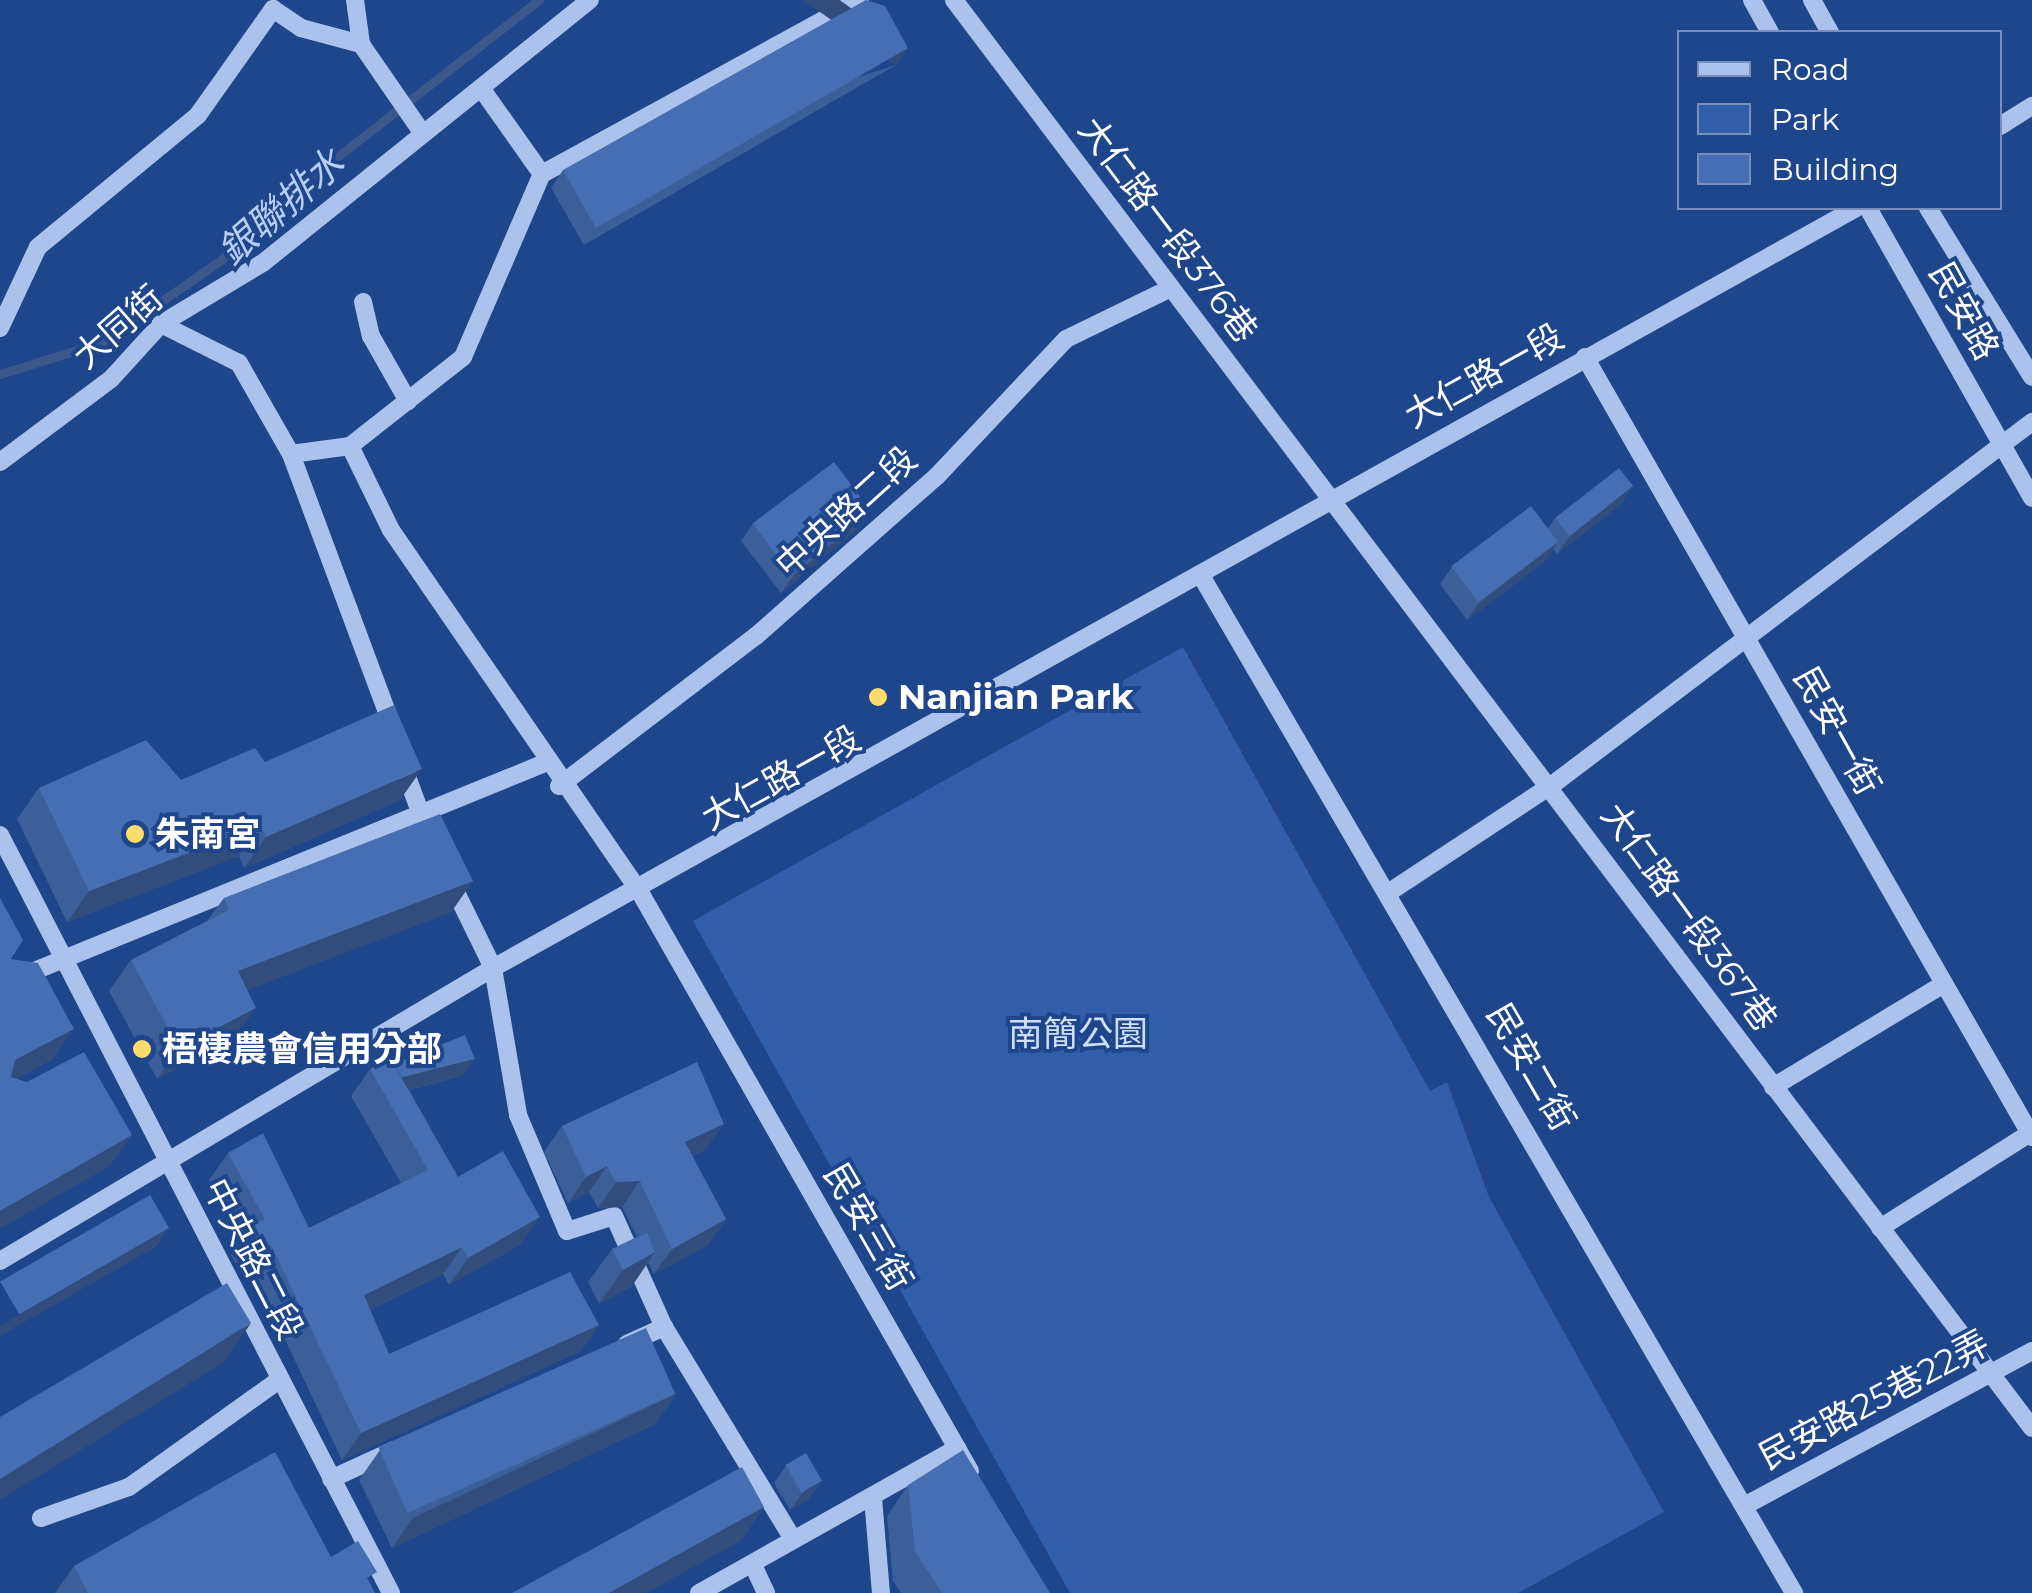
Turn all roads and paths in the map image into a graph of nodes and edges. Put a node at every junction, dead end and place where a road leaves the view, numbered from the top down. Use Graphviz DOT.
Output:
graph roads {
  1 [pos="355,0"];
  2 [pos="590,0"];
  3 [pos="860,0"];
  4 [pos="954,0"];
  5 [pos="1752,0"];
  6 [pos="1812,0"];
  7 [pos="1769,30"];
  8 [pos="1829,30"];
  9 [pos="361,44"];
  10 [pos="480,88"];
  11 [pos="2032,106"];
  12 [pos="2002,125"];
  13 [pos="421,131"];
  14 [pos="542,174"];
  15 [pos="1852,210"];
  16 [pos="1869,210"];
  17 [pos="1929,210"];
  18 [pos="1171,288"];
  19 [pos="362,302"];
  20 [pos="161,324"];
  21 [pos="0,328"];
  22 [pos="1585,357"];
  23 [pos="2032,377"];
  24 [pos="408,400"];
  25 [pos="2032,422"];
  26 [pos="2001,445"];
  27 [pos="350,446"];
  28 [pos="291,454"];
  29 [pos="0,462"];
  30 [pos="1331,498"];
  31 [pos="2032,498"];
  32 [pos="1203,579"];
  33 [pos="1746,634"];
  34 [pos="546,764"];
  35 [pos="1552,785"];
  36 [pos="559,786"];
  37 [pos="416,812"];
  38 [pos="0,835"];
  39 [pos="1391,891"];
  40 [pos="641,894"];
  41 [pos="61,952"];
  42 [pos="493,968"];
  43 [pos="0,984"];
  44 [pos="1942,985"];
  45 [pos="1774,1087"];
  46 [pos="2031,1135"];
  47 [pos="170,1166"];
  48 [pos="1880,1228"];
  49 [pos="0,1261"];
  50 [pos="664,1327"];
  51 [pos="611,1351"];
  52 [pos="2032,1351"];
  53 [pos="1991,1377"];
  54 [pos="280,1380"];
  55 [pos="2032,1428"];
  56 [pos="419,1439"];
  57 [pos="956,1448"];
  58 [pos="331,1478"];
  59 [pos="984,1496"];
  60 [pos="874,1498"];
  61 [pos="1746,1505"];
  62 [pos="41,1518"];
  63 [pos="793,1540"];
  64 [pos="753,1565"];
  65 [pos="391,1593"];
  66 [pos="699,1593"];
  67 [pos="766,1593"];
  68 [pos="881,1593"];
  69 [pos="1794,1593"];
  1 -- 9 [label="street"];
  2 -- 10 [label="street, 大同街"];
  3 -- 14 [label="street"];
  4 -- 18 [label="street, 大仁路一段376巷"];
  5 -- 7 [label="street"];
  6 -- 8 [label="street"];
  9 -- 13 [label="street"];
  9 -- 21 [label="street"];
  10 -- 13 [label="street, 大同街"];
  10 -- 14 [label="street"];
  11 -- 12 [label="street"];
  13 -- 20 [label="street, 大同街"];
  14 -- 24 [label="street"];
  15 -- 22 [label="street, 大仁路一段"];
  16 -- 26 [label="street, 民安路"];
  17 -- 23 [label="street, 民安路"];
  18 -- 30 [label="street, 大仁路一段376巷"];
  18 -- 36 [label="street, 中央路二段"];
  19 -- 24 [label="street"];
  20 -- 28 [label="street"];
  20 -- 29 [label="street, 大同街"];
  22 -- 30 [label="street, 大仁路一段"];
  22 -- 33 [label="street, 民安一街"];
  24 -- 27 [label="street"];
  25 -- 26 [label="street"];
  26 -- 31 [label="street, 民安路"];
  26 -- 33 [label="street"];
  27 -- 28 [label="street"];
  27 -- 34 [label="street"];
  28 -- 37 [label="street"];
  30 -- 32 [label="street, 大仁路一段"];
  30 -- 35 [label="street, 大仁路一段367巷"];
  32 -- 39 [label="street, 民安二街"];
  32 -- 40 [label="street, 大仁路一段"];
  33 -- 35 [label="street"];
  33 -- 44 [label="street, 民安一街"];
  34 -- 36 [label="street"];
  34 -- 37 [label="street"];
  35 -- 39 [label="street"];
  35 -- 45 [label="street, 大仁路一段367巷"];
  36 -- 40 [label="street"];
  37 -- 41 [label="street"];
  37 -- 42 [label="street"];
  38 -- 41 [label="street, 中央路二段"];
  39 -- 61 [label="street, 民安二街"];
  40 -- 42 [label="street, 大仁路一段"];
  40 -- 57 [label="street, 民安三街"];
  41 -- 43 [label="street"];
  41 -- 47 [label="street, 中央路二段"];
  42 -- 47 [label="street, 大仁路一段"];
  42 -- 50 [label="street"];
  44 -- 45 [label="street"];
  44 -- 46 [label="street, 民安一街"];
  45 -- 48 [label="street, 大仁路一段367巷"];
  46 -- 48 [label="street"];
  47 -- 49 [label="street, 大仁路一段"];
  47 -- 54 [label="street, 中央路二段"];
  48 -- 53 [label="street, 大仁路一段367巷"];
  50 -- 51 [label="street"];
  50 -- 63 [label="street"];
  52 -- 53 [label="street, 民安路25巷22弄"];
  53 -- 55 [label="street, 大仁路一段367巷"];
  53 -- 61 [label="street, 民安路25巷22弄"];
  54 -- 58 [label="street, 中央路二段"];
  54 -- 62 [label="street"];
  56 -- 58 [label="street"];
  57 -- 59 [label="street, 民安三街"];
  57 -- 60 [label="street"];
  58 -- 65 [label="street, 中央路二段"];
  60 -- 63 [label="street"];
  60 -- 68 [label="street"];
  61 -- 69 [label="street, 民安二街"];
  63 -- 64 [label="street"];
  64 -- 66 [label="street"];
  64 -- 67 [label="street"];
}
